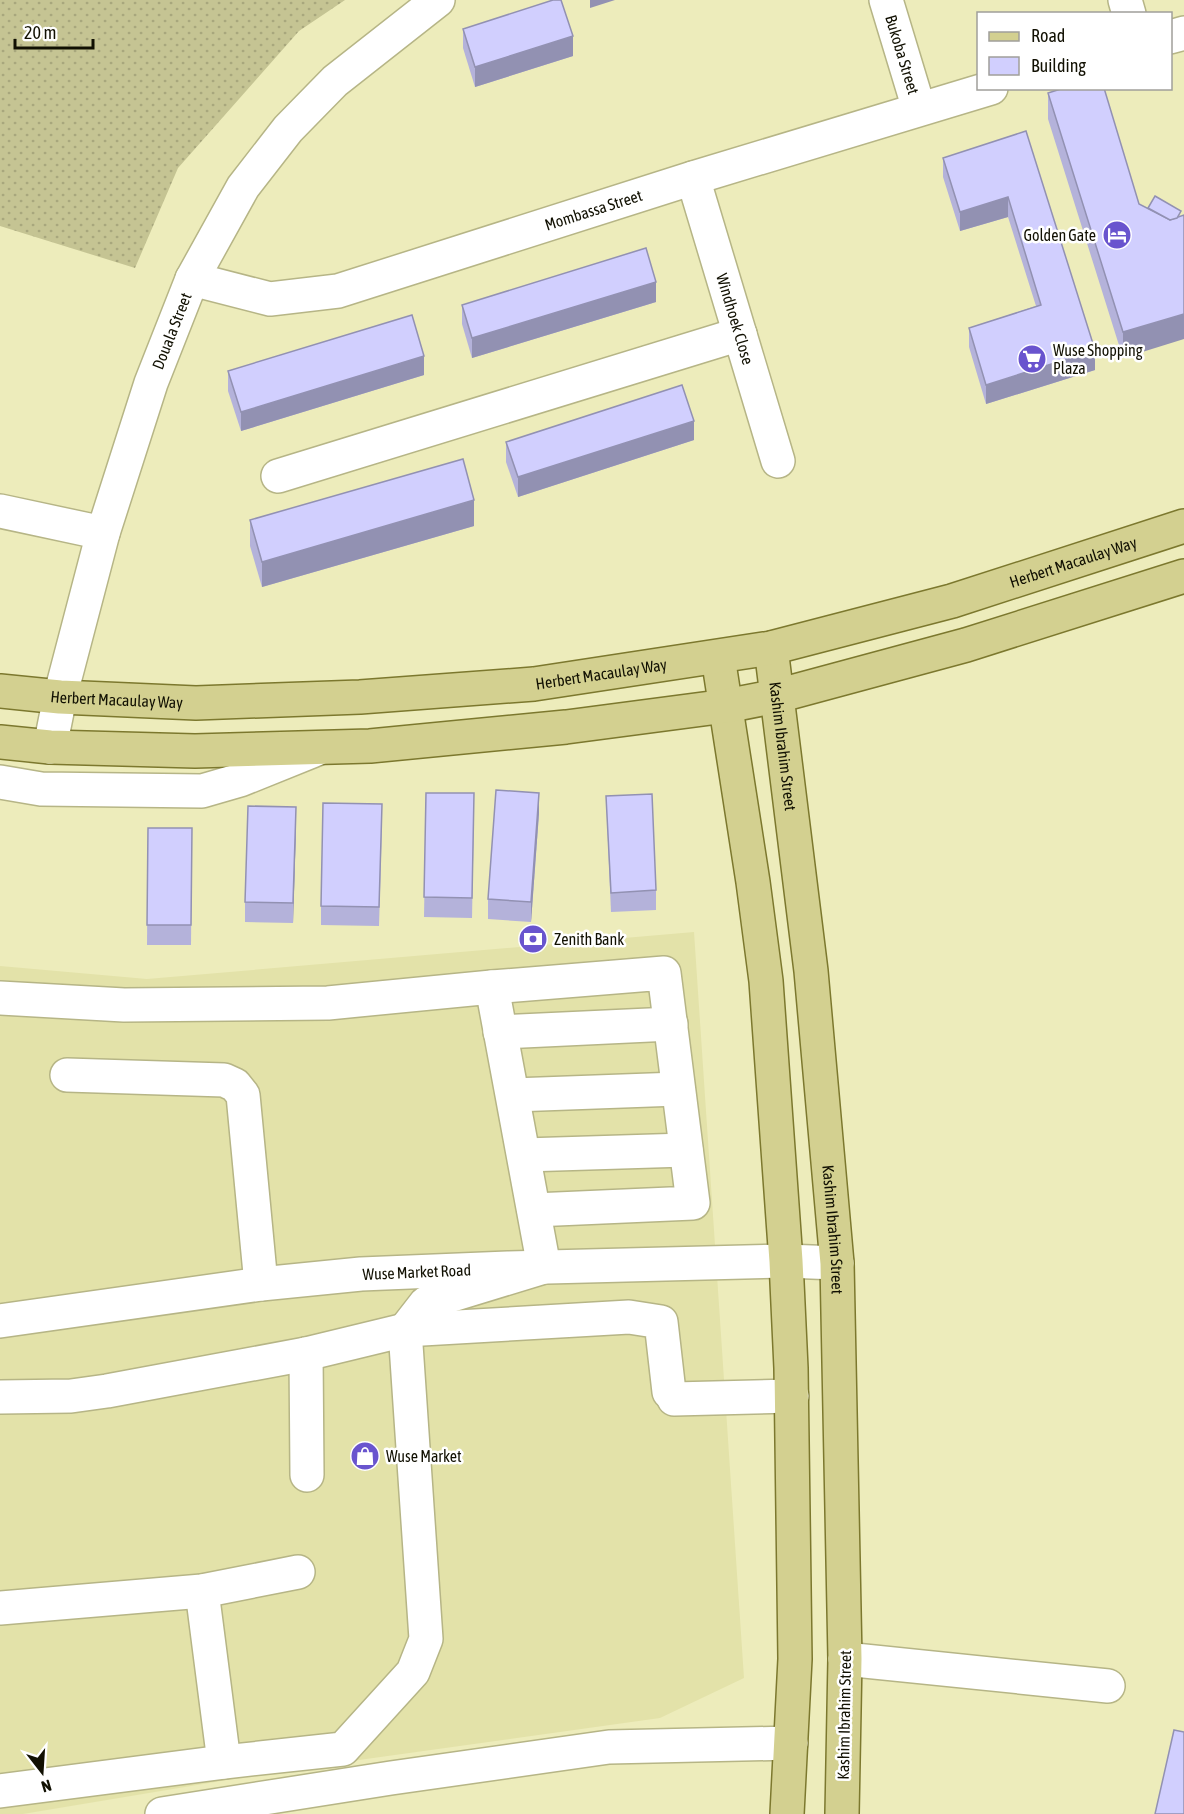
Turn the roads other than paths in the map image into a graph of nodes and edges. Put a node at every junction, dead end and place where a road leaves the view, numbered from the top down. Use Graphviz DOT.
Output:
graph roads {
  1 [pos="438,0"];
  2 [pos="886,0"];
  3 [pos="985,90"];
  4 [pos="920,109"];
  5 [pos="693,178"];
  6 [pos="192,279"];
  7 [pos="740,334"];
  8 [pos="778,461"];
  9 [pos="278,476"];
  10 [pos="0,511"];
  11 [pos="1184,526"];
  12 [pos="103,533"];
  13 [pos="1184,576"];
  14 [pos="771,648"];
  15 [pos="718,657"];
  16 [pos="0,691"];
  17 [pos="777,696"];
  18 [pos="60,697"];
  19 [pos="726,706"];
  20 [pos="0,742"];
  21 [pos="50,747"];
  22 [pos="320,747"];
  23 [pos="0,782"];
  24 [pos="492,987"];
  25 [pos="0,998"];
  26 [pos="671,1024"];
  27 [pos="500,1032"];
  28 [pos="67,1075"];
  29 [pos="678,1089"];
  30 [pos="513,1095"];
  31 [pos="686,1150"];
  32 [pos="524,1155"];
  33 [pos="534,1210"];
  34 [pos="786,1261"];
  35 [pos="837,1263"];
  36 [pos="544,1267"];
  37 [pos="261,1284"];
  38 [pos="0,1322"];
  39 [pos="405,1330"];
  40 [pos="306,1354"];
  41 [pos="792,1396"];
  42 [pos="0,1398"];
  43 [pos="307,1475"];
  44 [pos="298,1572"];
  45 [pos="202,1591"];
  46 [pos="0,1608"];
  47 [pos="845,1659"];
  48 [pos="1108,1686"];
  49 [pos="791,1743"];
  50 [pos="224,1762"];
  51 [pos="0,1791"];
  52 [pos="162,1814"];
  53 [pos="787,1814"];
  54 [pos="842,1814"];
  1 -- 6 [label="street, Douala Street"];
  2 -- 4 [label="street, Bukoba Street"];
  3 -- 4 [label="street, Mombassa Street"];
  4 -- 5 [label="street, Mombassa Street"];
  5 -- 6 [label="street, Mombassa Street"];
  5 -- 7 [label="street, Windhoek Close"];
  6 -- 12 [label="street, Douala Street"];
  7 -- 8 [label="street, Windhoek Close"];
  7 -- 9 [label="street"];
  10 -- 12 [label="street"];
  11 -- 14 [label="main road, Herbert Macaulay Way"];
  12 -- 18 [label="street, Douala Street"];
  13 -- 17 [label="main road"];
  14 -- 15 [label="main road, Herbert Macaulay Way"];
  14 -- 17 [label="main road, Kashim Ibrahim Street"];
  15 -- 18 [label="main road, Herbert Macaulay Way"];
  15 -- 19 [label="main road"];
  16 -- 18 [label="main road, Herbert Macaulay Way"];
  17 -- 19 [label="main road"];
  17 -- 35 [label="main road, Kashim Ibrahim Street"];
  18 -- 21 [label="street, Douala Street"];
  19 -- 22 [label="main road"];
  19 -- 34 [label="main road"];
  20 -- 21 [label="main road"];
  21 -- 22 [label="main road"];
  22 -- 23 [label="street"];
  24 -- 25 [label="street"];
  24 -- 26 [label="street"];
  24 -- 27 [label="street"];
  26 -- 27 [label="street"];
  26 -- 29 [label="street"];
  27 -- 30 [label="street"];
  28 -- 37 [label="street"];
  29 -- 30 [label="street"];
  29 -- 31 [label="street"];
  30 -- 32 [label="street"];
  31 -- 32 [label="street"];
  31 -- 33 [label="street"];
  32 -- 33 [label="street"];
  33 -- 36 [label="street"];
  34 -- 35 [label="street, Wuse Market Road"];
  34 -- 36 [label="street, Wuse Market Road"];
  34 -- 41 [label="main road"];
  35 -- 47 [label="main road, Kashim Ibrahim Street"];
  36 -- 37 [label="street, Wuse Market Road"];
  36 -- 39 [label="street"];
  37 -- 38 [label="street, Wuse Market Road"];
  39 -- 40 [label="street"];
  39 -- 41 [label="street"];
  39 -- 50 [label="street"];
  40 -- 42 [label="street"];
  40 -- 43 [label="street"];
  41 -- 49 [label="main road"];
  44 -- 45 [label="street"];
  45 -- 46 [label="street"];
  45 -- 50 [label="street"];
  47 -- 48 [label="street"];
  47 -- 54 [label="main road, Kashim Ibrahim Street"];
  49 -- 52 [label="street"];
  49 -- 53 [label="main road"];
  50 -- 51 [label="street"];
}
